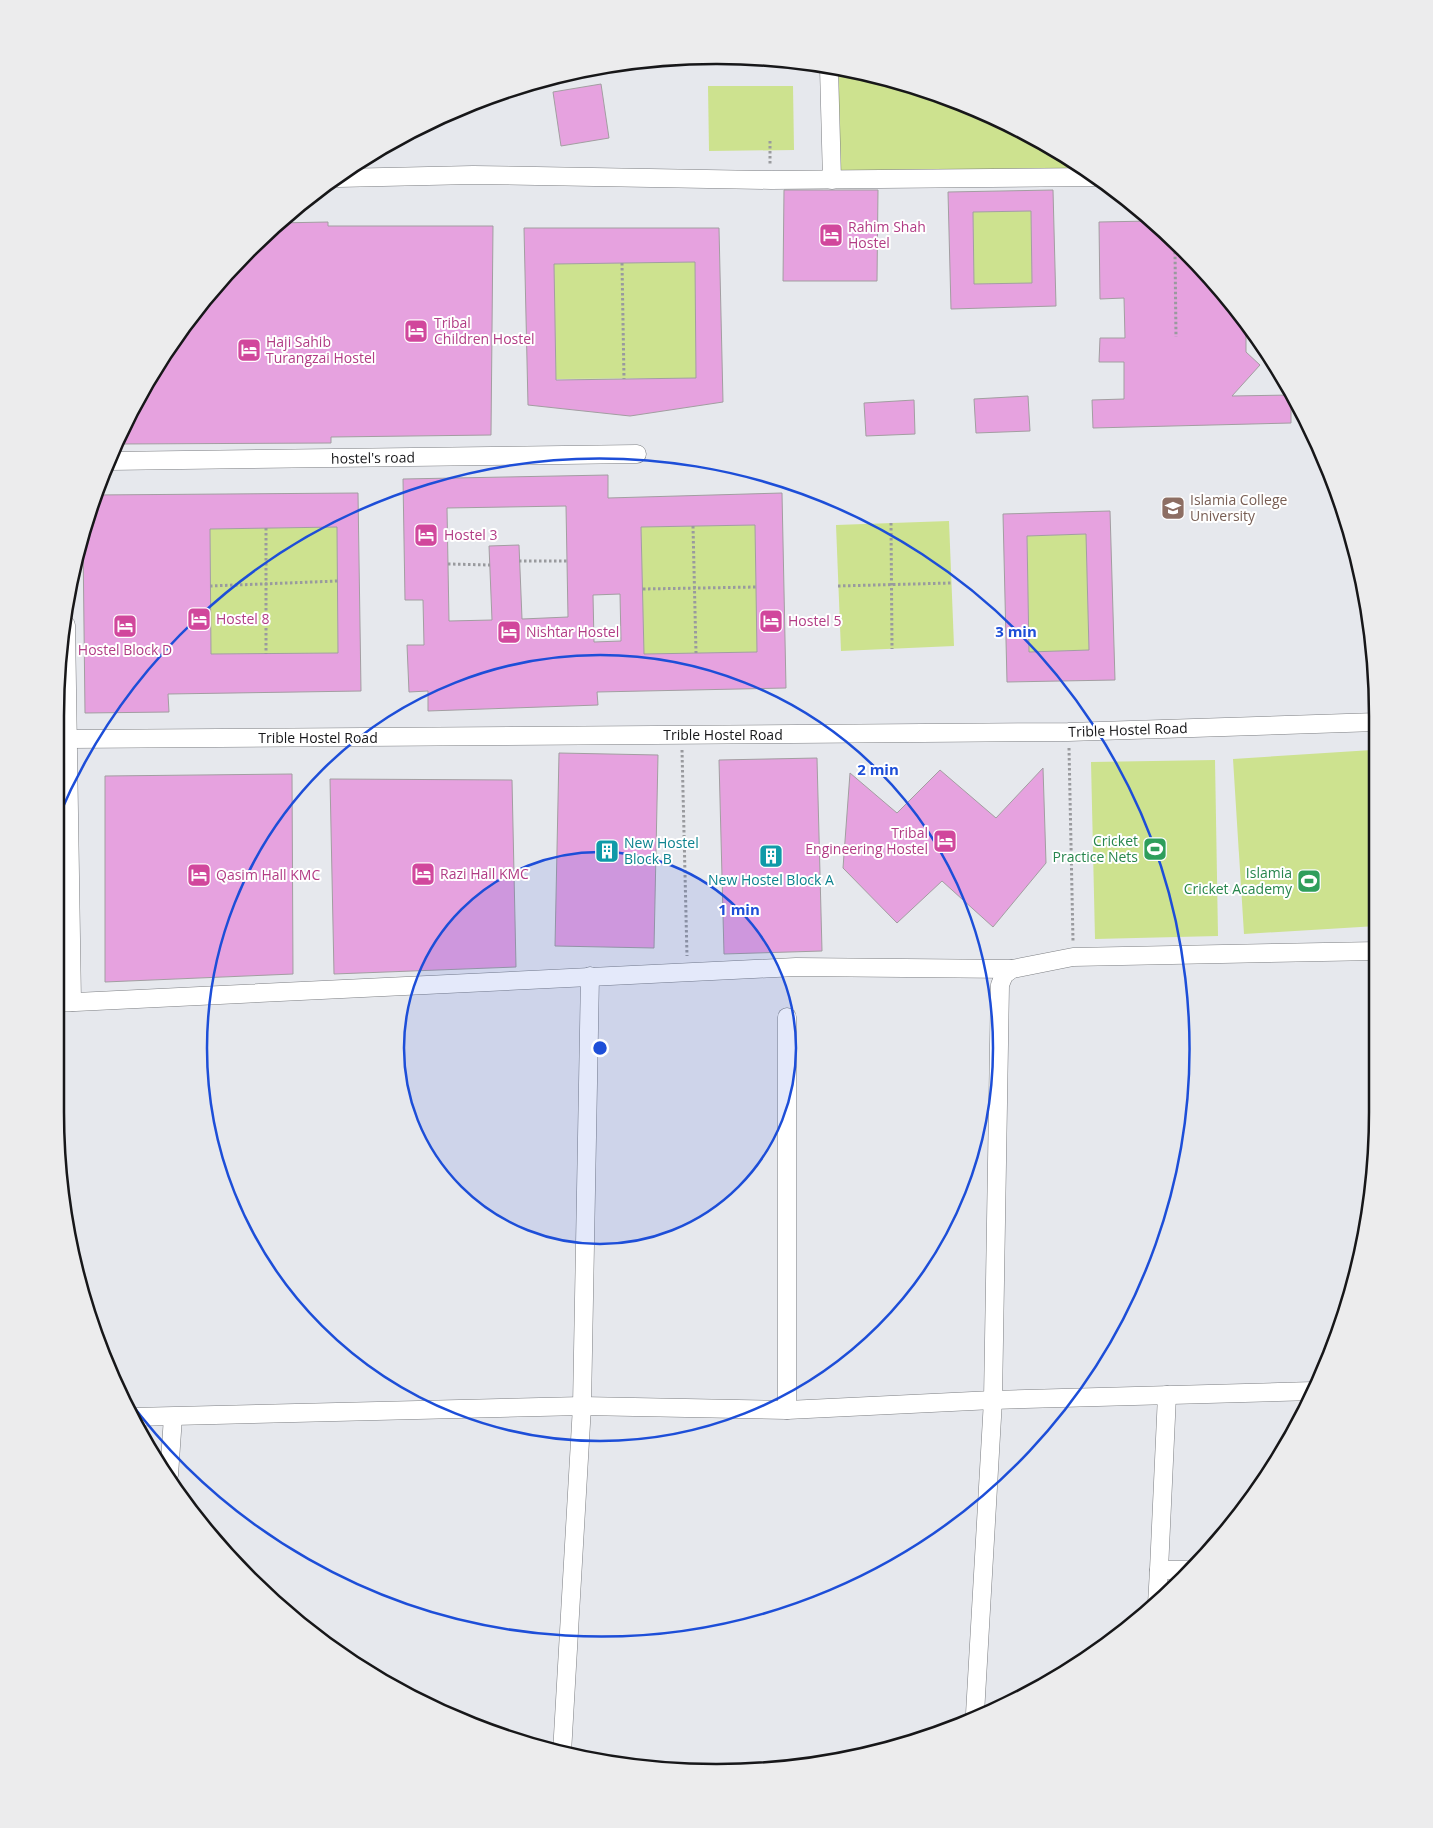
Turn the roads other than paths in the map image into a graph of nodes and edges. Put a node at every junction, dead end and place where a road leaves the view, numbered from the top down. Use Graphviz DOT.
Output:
graph roads {
  1 [pos="829,74"];
  2 [pos="1083,177"];
  3 [pos="349,178"];
  4 [pos="832,180"];
  5 [pos="637,454"];
  6 [pos="116,461"];
  7 [pos="67,655"];
  8 [pos="1369,722"];
  9 [pos="69,739"];
  10 [pos="1369,951"];
  11 [pos="1012,969"];
  12 [pos="590,976"];
  13 [pos="64,1002"];
  14 [pos="787,1017"];
  15 [pos="1306,1391"];
  16 [pos="1167,1395"];
  17 [pos="993,1400"];
  18 [pos="582,1406"];
  19 [pos="787,1410"];
  20 [pos="140,1417"];
  21 [pos="173,1417"];
  22 [pos="169,1466"];
  23 [pos="1159,1570"];
  24 [pos="1181,1570"];
  25 [pos="1158,1592"];
  26 [pos="976,1710"];
  27 [pos="562,1746"];
  1 -- 4 [label="street"];
  2 -- 4 [label="street"];
  3 -- 4 [label="street"];
  5 -- 6 [label="street, hostel's road"];
  7 -- 9 [label="street"];
  8 -- 9 [label="street, Trible Hostel Road"];
  9 -- 13 [label="street"];
  10 -- 11 [label="street"];
  11 -- 12 [label="street"];
  11 -- 17 [label="street"];
  12 -- 13 [label="street"];
  12 -- 18 [label="street"];
  14 -- 19 [label="street"];
  15 -- 16 [label="street"];
  16 -- 17 [label="street"];
  16 -- 23 [label="street"];
  17 -- 19 [label="street"];
  17 -- 26 [label="street"];
  18 -- 19 [label="street"];
  18 -- 21 [label="street"];
  18 -- 27 [label="street"];
  20 -- 21 [label="street"];
  21 -- 22 [label="street"];
  23 -- 24 [label="street"];
  23 -- 25 [label="street"];
}
